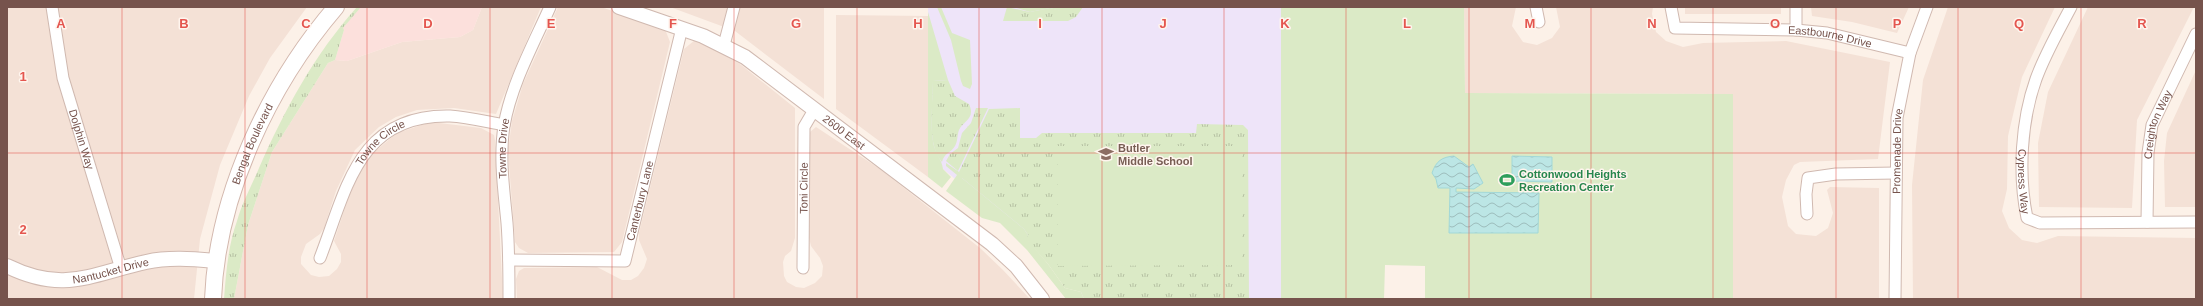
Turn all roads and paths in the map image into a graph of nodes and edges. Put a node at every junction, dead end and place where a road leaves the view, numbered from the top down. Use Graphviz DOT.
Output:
graph roads {
  1 [pos="52,7"];
  2 [pos="336,7"];
  3 [pos="550,7"];
  4 [pos="619,7"];
  5 [pos="734,7"];
  6 [pos="1536,7"];
  7 [pos="1671,7"];
  8 [pos="1796,7"];
  9 [pos="1928,7"];
  10 [pos="2071,7"];
  11 [pos="1539,22"];
  12 [pos="682,28"];
  13 [pos="1796,30"];
  14 [pos="2196,34"];
  15 [pos="724,45"];
  16 [pos="1910,52"];
  17 [pos="814,110"];
  18 [pos="504,125"];
  19 [pos="1896,173"];
  20 [pos="1807,214"];
  21 [pos="2147,222"];
  22 [pos="2196,222"];
  23 [pos="320,258"];
  24 [pos="509,260"];
  25 [pos="216,261"];
  26 [pos="7,266"];
  27 [pos="803,268"];
  28 [pos="121,269"];
  29 [pos="213,299"];
  30 [pos="509,299"];
  31 [pos="1042,299"];
  32 [pos="1895,299"];
  1 -- 28 [label="street, Dolphin Way"];
  2 -- 25 [label="main road, Bengal Boulevard"];
  3 -- 18 [label="street, Towne Drive"];
  4 -- 12 [label="street, 2600 East"];
  5 -- 15 [label="street"];
  6 -- 11 [label="street"];
  7 -- 13 [label="street, Eastbourne Drive"];
  8 -- 13 [label="street"];
  9 -- 16 [label="street, Promenade Drive"];
  10 -- 21 [label="street, Cypress Way"];
  12 -- 15 [label="street, 2600 East"];
  12 -- 24 [label="street, Canterbury Lane"];
  13 -- 16 [label="street, Eastbourne Drive"];
  14 -- 21 [label="street, Creighton Way"];
  15 -- 17 [label="street, 2600 East"];
  16 -- 19 [label="street, Promenade Drive"];
  17 -- 27 [label="street, Toni Circle"];
  17 -- 31 [label="street, 2600 East"];
  18 -- 23 [label="street, Towne Circle"];
  18 -- 24 [label="street, Towne Drive"];
  19 -- 20 [label="street"];
  19 -- 32 [label="street, Promenade Drive"];
  21 -- 22 [label="street, Cypress Way"];
  24 -- 30 [label="street, Towne Drive"];
  25 -- 28 [label="street, Nantucket Drive"];
  25 -- 29 [label="main road, Bengal Boulevard"];
  26 -- 28 [label="street, Nantucket Drive"];
}
